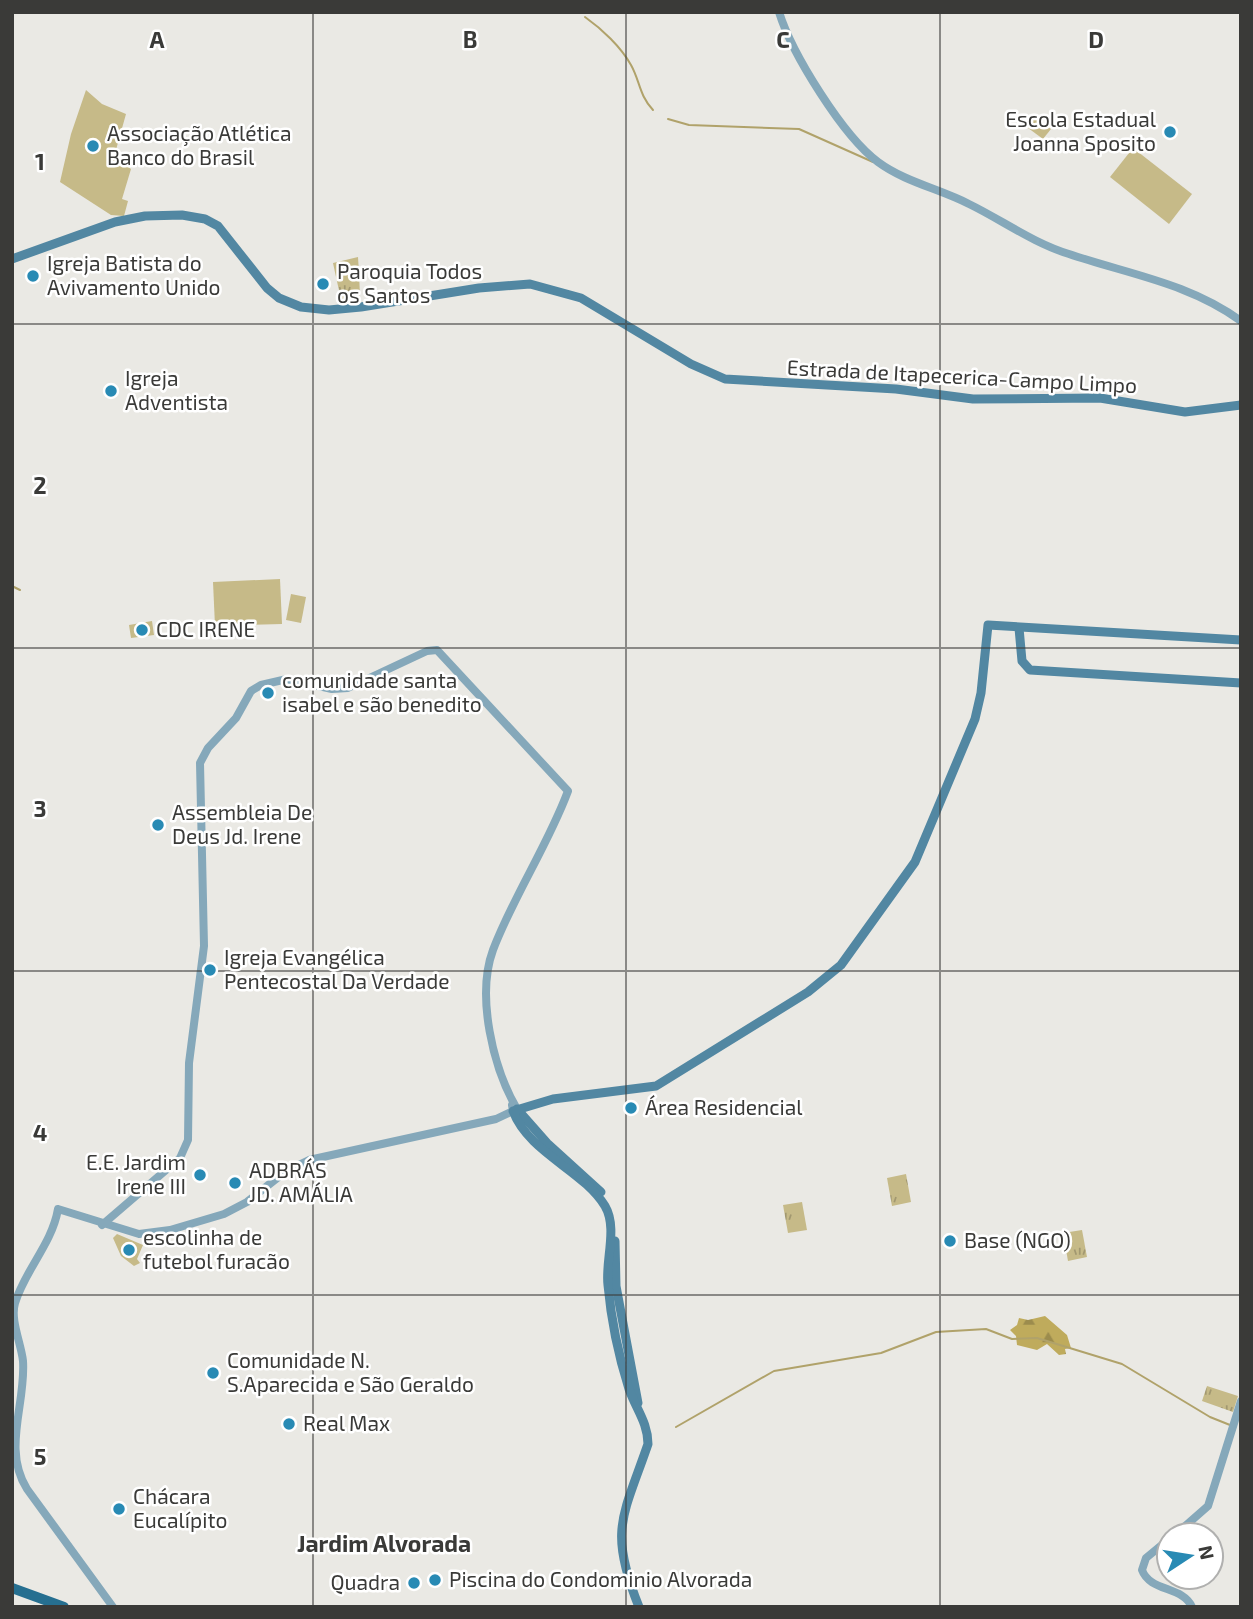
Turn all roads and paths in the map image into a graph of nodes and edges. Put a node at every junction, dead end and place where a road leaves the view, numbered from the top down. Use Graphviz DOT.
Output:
graph roads {
  1 [pos="779,12"];
  2 [pos="12,259"];
  3 [pos="1241,321"];
  4 [pos="1241,405"];
  5 [pos="1018,628"];
  6 [pos="1241,640"];
  7 [pos="1241,683"];
  8 [pos="515,1110"];
  9 [pos="102,1225"];
  10 [pos="1241,1401"];
  11 [pos="1191,1521"];
  12 [pos="1155,1551"];
  13 [pos="1155,1583"];
  14 [pos="12,1588"];
  15 [pos="1172,1591"];
  16 [pos="64,1607"];
  17 [pos="113,1607"];
  18 [pos="639,1607"];
  19 [pos="1192,1607"];
  1 -- 3 [label="street"];
  2 -- 4 [label="main road, Estrada de Itapecerica-Campo Limpo"];
  5 -- 6 [label="main road"];
  5 -- 7 [label="main road"];
  5 -- 8 [label="main road"];
  8 -- 9 [label="street"];
  8 -- 9 [label="street"];
  8 -- 18 [label="main road"];
  9 -- 17 [label="street"];
  10 -- 11 [label="street"];
  12 -- 13 [label="street"];
  14 -- 16 [label="main road"];
  15 -- 19 [label="street"];
}
